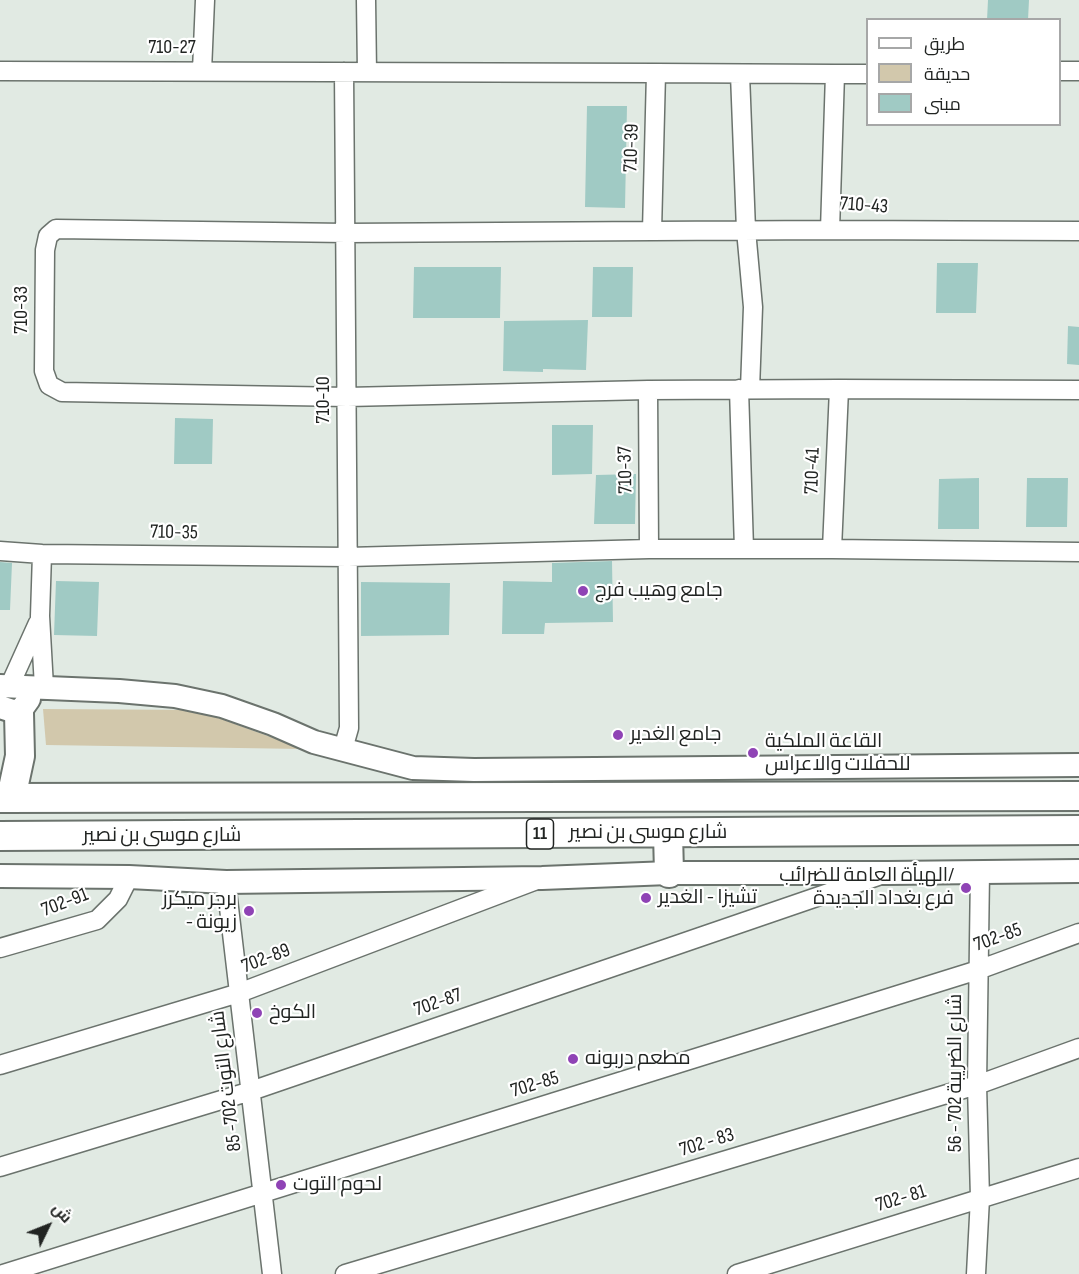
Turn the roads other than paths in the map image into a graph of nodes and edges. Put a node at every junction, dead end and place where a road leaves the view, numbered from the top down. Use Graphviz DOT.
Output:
graph roads {
  1 [pos="205,0"];
  2 [pos="366,0"];
  3 [pos="0,71"];
  4 [pos="202,71"];
  5 [pos="1061,71"];
  6 [pos="1079,71"];
  7 [pos="344,72"];
  8 [pos="367,72"];
  9 [pos="656,73"];
  10 [pos="740,74"];
  11 [pos="835,74"];
  12 [pos="866,74"];
  13 [pos="746,230"];
  14 [pos="830,230"];
  15 [pos="652,231"];
  16 [pos="1079,231"];
  17 [pos="346,233"];
  18 [pos="745,389"];
  19 [pos="839,389"];
  20 [pos="648,390"];
  21 [pos="1079,390"];
  22 [pos="347,397"];
  23 [pos="649,549"];
  24 [pos="744,549"];
  25 [pos="832,549"];
  26 [pos="0,551"];
  27 [pos="1079,552"];
  28 [pos="42,554"];
  29 [pos="348,558"];
  30 [pos="40,616"];
  31 [pos="5,686"];
  32 [pos="44,687"];
  33 [pos="10,710"];
  34 [pos="346,739"];
  35 [pos="1079,765"];
  36 [pos="1079,796"];
  37 [pos="5,798"];
  38 [pos="1079,831"];
  39 [pos="668,833"];
  40 [pos="0,836"];
  41 [pos="1079,871"];
  42 [pos="980,872"];
  43 [pos="669,873"];
  44 [pos="888,873"];
  45 [pos="0,876"];
  46 [pos="129,877"];
  47 [pos="542,878"];
  48 [pos="226,882"];
  49 [pos="1079,933"];
  50 [pos="0,948"];
  51 [pos="978,970"];
  52 [pos="239,993"];
  53 [pos="1079,1048"];
  54 [pos="0,1065"];
  55 [pos="977,1086"];
  56 [pos="251,1091"];
  57 [pos="0,1167"];
  58 [pos="1079,1168"];
  59 [pos="263,1194"];
  60 [pos="980,1198"];
  61 [pos="3,1274"];
  62 [pos="272,1274"];
  63 [pos="345,1274"];
  64 [pos="737,1274"];
  65 [pos="976,1274"];
  1 -- 4 [label="street"];
  2 -- 8 [label="street"];
  3 -- 4 [label="street, 710-27"];
  4 -- 7 [label="street, 710-27"];
  5 -- 6 [label="street"];
  7 -- 8 [label="street"];
  7 -- 17 [label="street, 710-10"];
  8 -- 9 [label="street"];
  9 -- 10 [label="street"];
  9 -- 15 [label="street, 710-39"];
  10 -- 11 [label="street"];
  10 -- 13 [label="street"];
  11 -- 12 [label="street"];
  11 -- 14 [label="street, 710-43"];
  13 -- 14 [label="street"];
  13 -- 15 [label="street"];
  13 -- 18 [label="street"];
  14 -- 16 [label="street, 710-43"];
  15 -- 17 [label="street"];
  17 -- 22 [label="street, 710-10"];
  17 -- 22 [label="street, 710-33"];
  18 -- 19 [label="street"];
  18 -- 20 [label="street"];
  18 -- 24 [label="street"];
  19 -- 21 [label="street"];
  19 -- 25 [label="street, 710-41"];
  20 -- 22 [label="street"];
  20 -- 23 [label="street, 710-37"];
  22 -- 29 [label="street, 710-10"];
  23 -- 24 [label="street"];
  23 -- 29 [label="street"];
  24 -- 25 [label="street"];
  25 -- 27 [label="street"];
  26 -- 28 [label="street, 710-35"];
  28 -- 29 [label="street, 710-35"];
  28 -- 30 [label="street"];
  29 -- 34 [label="street, 710-10"];
  30 -- 31 [label="street"];
  30 -- 32 [label="street"];
  31 -- 32 [label="street"];
  32 -- 33 [label="street"];
  32 -- 34 [label="street"];
  33 -- 37 [label="main road"];
  34 -- 35 [label="street"];
  36 -- 37 [label="main road, شارع موسى بن نصير / 11"];
  38 -- 39 [label="main road, شارع موسى بن نصير / 11"];
  39 -- 40 [label="main road, شارع موسى بن نصير / 11"];
  39 -- 43 [label="main road"];
  41 -- 42 [label="street"];
  42 -- 44 [label="street"];
  42 -- 51 [label="street, شارع الضريبة 702 - 56"];
  43 -- 44 [label="street"];
  43 -- 47 [label="street"];
  44 -- 56 [label="street, 702-87"];
  45 -- 46 [label="street"];
  46 -- 48 [label="street"];
  46 -- 50 [label="street, 702-91"];
  47 -- 48 [label="street"];
  47 -- 52 [label="street, 702-89"];
  48 -- 52 [label="street, شارع التوت 702- 85"];
  49 -- 51 [label="street, 702-85"];
  51 -- 55 [label="street, شارع الضريبة 702 - 56"];
  51 -- 59 [label="street, 702-85"];
  52 -- 54 [label="street, 702-89"];
  52 -- 56 [label="street, شارع التوت 702- 85"];
  53 -- 55 [label="street, 702 - 83"];
  55 -- 60 [label="street, شارع الضريبة 702 - 56"];
  55 -- 63 [label="street, 702 - 83"];
  56 -- 57 [label="street, 702-87"];
  56 -- 59 [label="street, شارع التوت 702- 85"];
  58 -- 60 [label="street, 702- 81"];
  59 -- 61 [label="street, 702-85"];
  59 -- 62 [label="street, شارع التوت 702- 85"];
  60 -- 64 [label="street, 702- 81"];
  60 -- 65 [label="street, شارع الضريبة 702 - 56"];
}
